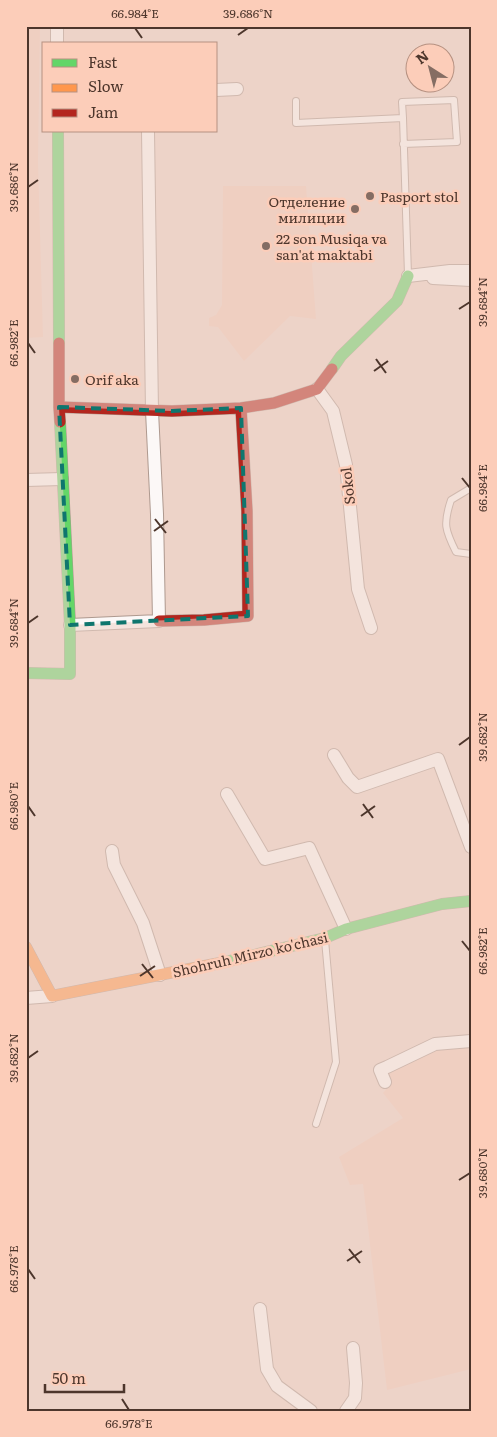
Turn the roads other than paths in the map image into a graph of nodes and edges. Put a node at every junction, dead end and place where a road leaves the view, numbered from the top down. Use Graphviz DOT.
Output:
graph roads {
  1 [pos="57,26"];
  2 [pos="57,42"];
  3 [pos="237,88"];
  4 [pos="218,90"];
  5 [pos="296,101"];
  6 [pos="402,118"];
  7 [pos="58,132"];
  8 [pos="148,132"];
  9 [pos="404,144"];
  10 [pos="471,270"];
  11 [pos="408,276"];
  12 [pos="471,280"];
  13 [pos="317,389"];
  14 [pos="59,407"];
  15 [pos="241,408"];
  16 [pos="152,411"];
  17 [pos="62,479"];
  18 [pos="26,480"];
  19 [pos="471,488"];
  20 [pos="471,554"];
  21 [pos="159,620"];
  22 [pos="70,625"];
  23 [pos="371,628"];
  24 [pos="26,673"];
  25 [pos="334,755"];
  26 [pos="227,794"];
  27 [pos="471,847"];
  28 [pos="112,850"];
  29 [pos="471,901"];
  30 [pos="346,929"];
  31 [pos="325,938"];
  32 [pos="26,947"];
  33 [pos="160,975"];
  34 [pos="52,996"];
  35 [pos="26,998"];
  36 [pos="471,1041"];
  37 [pos="385,1082"];
  38 [pos="316,1124"];
  39 [pos="260,1309"];
  40 [pos="353,1348"];
  41 [pos="311,1411"];
  42 [pos="346,1411"];
  1 -- 2 [label="street"];
  3 -- 4 [label="street"];
  5 -- 6 [label="lane"];
  6 -- 9 [label="lane"];
  6 -- 9 [label="lane"];
  7 -- 14 [label="street"];
  8 -- 16 [label="street"];
  9 -- 11 [label="lane"];
  10 -- 11 [label="street"];
  11 -- 12 [label="street"];
  11 -- 13 [label="street"];
  13 -- 15 [label="street"];
  13 -- 23 [label="street, Sokol"];
  14 -- 16 [label="street"];
  14 -- 17 [label="street"];
  15 -- 16 [label="street"];
  15 -- 21 [label="street"];
  16 -- 21 [label="street"];
  17 -- 18 [label="street"];
  17 -- 22 [label="street"];
  19 -- 20 [label="lane"];
  21 -- 22 [label="street"];
  22 -- 24 [label="street"];
  25 -- 27 [label="street"];
  26 -- 30 [label="street"];
  28 -- 33 [label="street"];
  29 -- 30 [label="street, Shohruh Mirzo ko'chasi"];
  30 -- 31 [label="street, Shohruh Mirzo ko'chasi"];
  31 -- 33 [label="street, Shohruh Mirzo ko'chasi"];
  31 -- 38 [label="lane"];
  32 -- 34 [label="street"];
  33 -- 34 [label="street, Shohruh Mirzo ko'chasi"];
  34 -- 35 [label="street"];
  36 -- 37 [label="street"];
  39 -- 41 [label="street"];
  40 -- 42 [label="street"];
}
